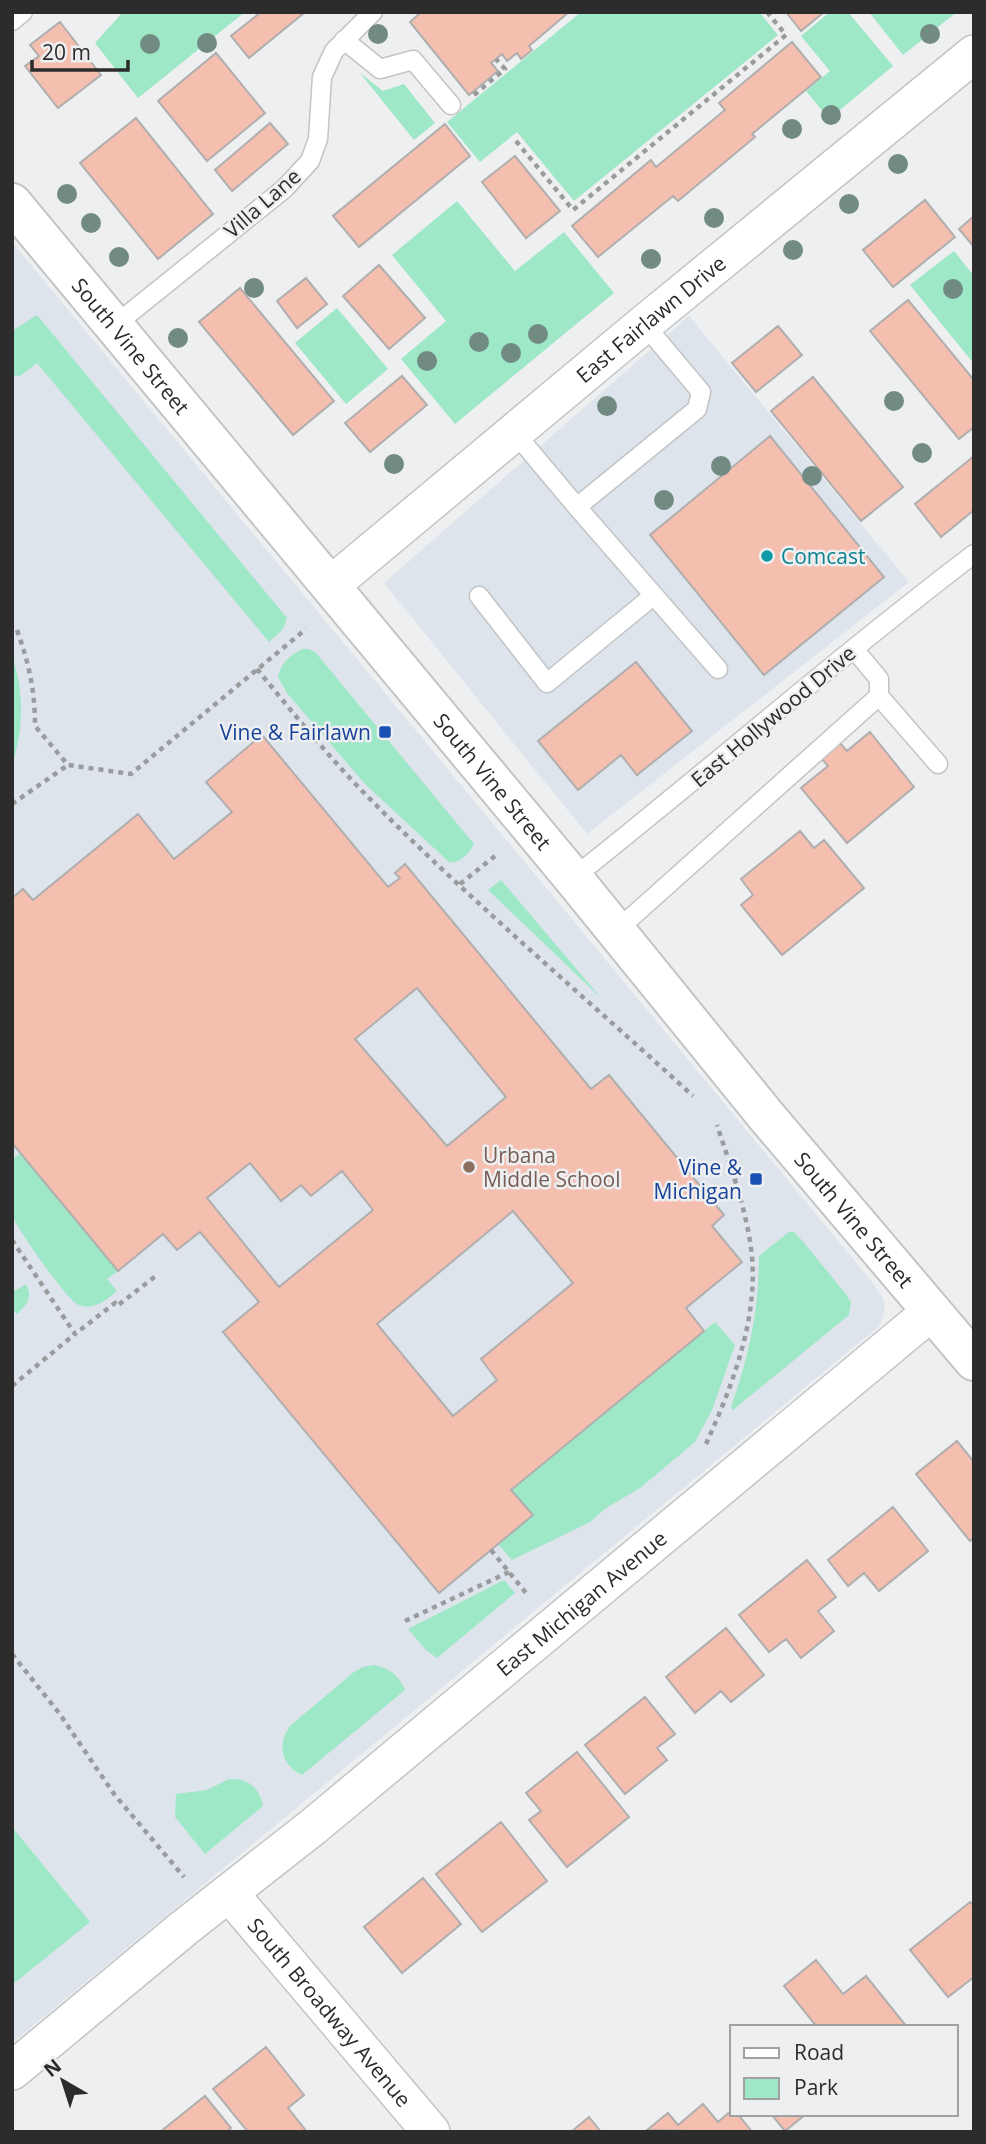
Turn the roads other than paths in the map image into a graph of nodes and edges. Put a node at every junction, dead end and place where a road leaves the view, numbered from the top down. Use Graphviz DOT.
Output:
graph roads {
  1 [pos="23,12"];
  2 [pos="373,12"];
  3 [pos="12,21"];
  4 [pos="344,40"];
  5 [pos="974,54"];
  6 [pos="450,105"];
  7 [pos="12,203"];
  8 [pos="644,324"];
  9 [pos="115,325"];
  10 [pos="514,432"];
  11 [pos="577,507"];
  12 [pos="974,554"];
  13 [pos="331,585"];
  14 [pos="479,596"];
  15 [pos="653,596"];
  16 [pos="854,649"];
  17 [pos="718,669"];
  18 [pos="878,695"];
  19 [pos="938,764"];
  20 [pos="573,878"];
  21 [pos="616,931"];
  22 [pos="932,1311"];
  23 [pos="974,1362"];
  24 [pos="229,1893"];
  25 [pos="12,2071"];
  26 [pos="431,2132"];
  1 -- 3 [label="lane"];
  2 -- 4 [label="lane, Villa Lane"];
  4 -- 6 [label="lane"];
  4 -- 9 [label="lane, Villa Lane"];
  5 -- 8 [label="street, East Fairlawn Drive"];
  7 -- 9 [label="main road, South Vine Street"];
  8 -- 10 [label="street, East Fairlawn Drive"];
  8 -- 11 [label="lane"];
  9 -- 13 [label="main road, South Vine Street"];
  10 -- 11 [label="lane"];
  10 -- 13 [label="street, East Fairlawn Drive"];
  11 -- 15 [label="lane"];
  12 -- 16 [label="lane, East Hollywood Drive"];
  13 -- 20 [label="main road, South Vine Street"];
  14 -- 15 [label="lane"];
  15 -- 17 [label="lane"];
  16 -- 18 [label="lane"];
  16 -- 20 [label="lane, East Hollywood Drive"];
  18 -- 19 [label="lane"];
  18 -- 21 [label="lane"];
  20 -- 21 [label="main road, South Vine Street"];
  21 -- 22 [label="main road, South Vine Street"];
  22 -- 23 [label="main road, South Vine Street"];
  22 -- 24 [label="street, East Michigan Avenue"];
  24 -- 25 [label="street, East Michigan Avenue"];
  24 -- 26 [label="street, South Broadway Avenue"];
}
